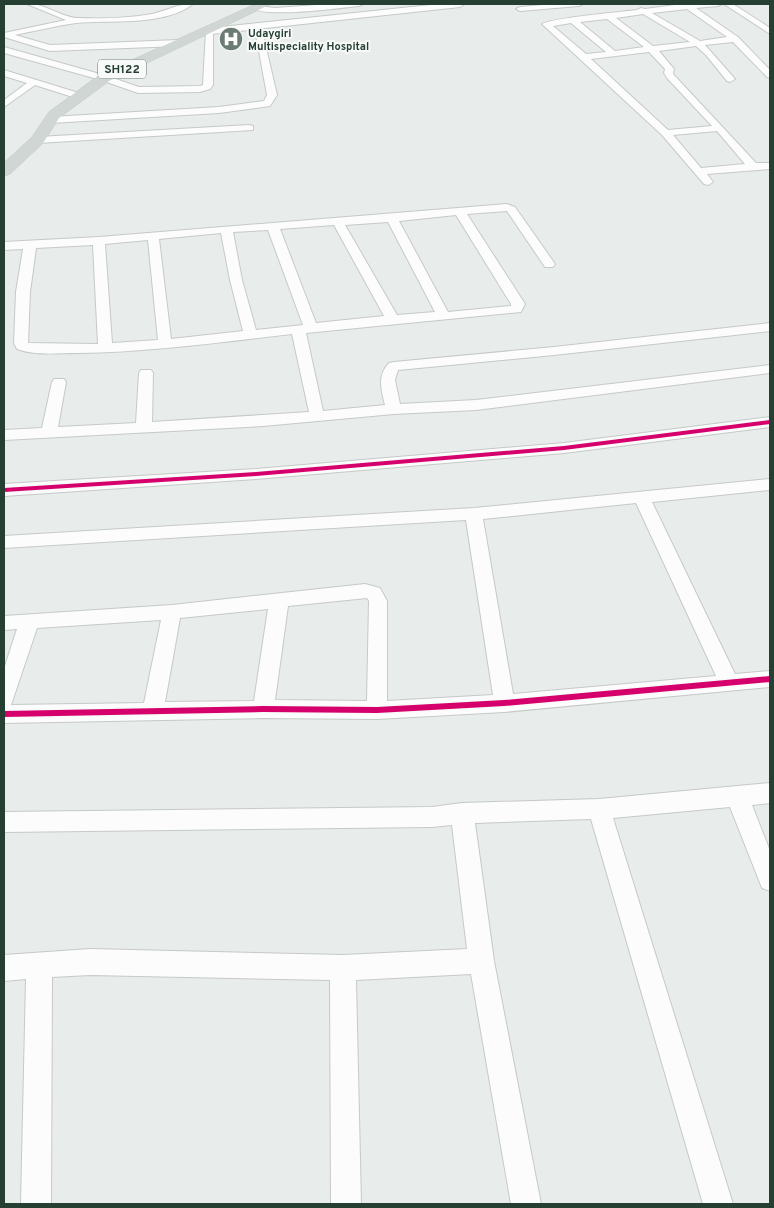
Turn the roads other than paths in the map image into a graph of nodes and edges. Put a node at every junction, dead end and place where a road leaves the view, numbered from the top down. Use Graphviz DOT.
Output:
graph roads {
  1 [pos="31,4"];
  2 [pos="189,4"];
  3 [pos="323,4"];
  4 [pos="359,4"];
  5 [pos="460,4"];
  6 [pos="576,4"];
  7 [pos="631,4"];
  8 [pos="718,4"];
  9 [pos="728,4"];
  10 [pos="688,5"];
  11 [pos="261,6"];
  12 [pos="334,6"];
  13 [pos="135,8"];
  14 [pos="520,9"];
  15 [pos="645,12"];
  16 [pos="373,15"];
  17 [pos="149,17"];
  18 [pos="610,17"];
  19 [pos="572,20"];
  20 [pos="76,21"];
  21 [pos="258,26"];
  22 [pos="206,32"];
  23 [pos="770,32"];
  24 [pos="4,35"];
  25 [pos="735,39"];
  26 [pos="696,42"];
  27 [pos="179,43"];
  28 [pos="650,48"];
  29 [pos="4,50"];
  30 [pos="613,53"];
  31 [pos="583,57"];
  32 [pos="4,73"];
  33 [pos="770,76"];
  34 [pos="104,78"];
  35 [pos="730,79"];
  36 [pos="34,82"];
  37 [pos="79,96"];
  38 [pos="4,104"];
  39 [pos="51,120"];
  40 [pos="249,128"];
  41 [pos="720,128"];
  42 [pos="666,133"];
  43 [pos="38,140"];
  44 [pos="752,166"];
  45 [pos="770,166"];
  46 [pos="4,171"];
  47 [pos="699,171"];
  48 [pos="708,182"];
  49 [pos="460,212"];
  50 [pos="392,218"];
  51 [pos="338,222"];
  52 [pos="273,226"];
  53 [pos="226,229"];
  54 [pos="152,235"];
  55 [pos="99,241"];
  56 [pos="30,244"];
  57 [pos="4,246"];
  58 [pos="549,264"];
  59 [pos="444,316"];
  60 [pos="393,319"];
  61 [pos="770,327"];
  62 [pos="304,329"];
  63 [pos="251,335"];
  64 [pos="165,344"];
  65 [pos="105,348"];
  66 [pos="770,369"];
  67 [pos="146,373"];
  68 [pos="59,382"];
  69 [pos="394,409"];
  70 [pos="317,416"];
  71 [pos="770,422"];
  72 [pos="144,427"];
  73 [pos="49,432"];
  74 [pos="4,435"];
  75 [pos="770,484"];
  76 [pos="4,490"];
  77 [pos="641,497"];
  78 [pos="474,514"];
  79 [pos="4,542"];
  80 [pos="279,601"];
  81 [pos="172,612"];
  82 [pos="29,622"];
  83 [pos="4,623"];
  84 [pos="770,679"];
  85 [pos="729,683"];
  86 [pos="4,699"];
  87 [pos="504,702"];
  88 [pos="263,709"];
  89 [pos="377,710"];
  90 [pos="153,712"];
  91 [pos="4,714"];
  92 [pos="770,793"];
  93 [pos="737,796"];
  94 [pos="599,810"];
  95 [pos="462,813"];
  96 [pos="4,822"];
  97 [pos="770,880"];
  98 [pos="481,961"];
  99 [pos="39,965"];
  100 [pos="4,968"];
  101 [pos="343,968"];
  102 [pos="36,1204"];
  103 [pos="346,1204"];
  104 [pos="526,1204"];
  105 [pos="718,1204"];
  1 -- 20 [label="street"];
  2 -- 17 [label="street"];
  3 -- 12 [label="street"];
  4 -- 12 [label="street"];
  5 -- 16 [label="street"];
  6 -- 14 [label="street"];
  7 -- 15 [label="street"];
  8 -- 10 [label="street"];
  9 -- 23 [label="street"];
  10 -- 15 [label="street"];
  10 -- 25 [label="street"];
  11 -- 12 [label="street"];
  11 -- 22 [label="main road, SH122"];
  12 -- 16 [label="street"];
  13 -- 17 [label="street"];
  15 -- 18 [label="street"];
  15 -- 26 [label="street"];
  16 -- 21 [label="street"];
  17 -- 20 [label="street"];
  18 -- 19 [label="street"];
  18 -- 28 [label="street"];
  19 -- 30 [label="street"];
  19 -- 31 [label="street"];
  20 -- 24 [label="street"];
  21 -- 22 [label="street"];
  21 -- 39 [label="street"];
  22 -- 27 [label="main road, SH122"];
  22 -- 34 [label="street"];
  24 -- 27 [label="street"];
  25 -- 26 [label="street"];
  25 -- 33 [label="street"];
  26 -- 28 [label="street"];
  26 -- 35 [label="street"];
  27 -- 34 [label="main road, SH122"];
  28 -- 30 [label="street"];
  28 -- 41 [label="street"];
  29 -- 34 [label="street"];
  30 -- 31 [label="street"];
  31 -- 42 [label="street"];
  32 -- 36 [label="street"];
  34 -- 37 [label="main road, SH122"];
  36 -- 37 [label="street"];
  36 -- 38 [label="street"];
  37 -- 39 [label="main road, SH122"];
  39 -- 43 [label="main road, SH122"];
  40 -- 43 [label="street"];
  41 -- 42 [label="street"];
  41 -- 44 [label="street"];
  42 -- 47 [label="street"];
  43 -- 46 [label="main road, SH122"];
  44 -- 45 [label="street"];
  44 -- 47 [label="street"];
  47 -- 48 [label="street"];
  49 -- 50 [label="street"];
  49 -- 58 [label="street"];
  49 -- 59 [label="street"];
  50 -- 51 [label="street"];
  50 -- 59 [label="street"];
  51 -- 52 [label="street"];
  51 -- 60 [label="street"];
  52 -- 53 [label="street"];
  52 -- 62 [label="street"];
  53 -- 54 [label="street"];
  53 -- 63 [label="street"];
  54 -- 55 [label="street"];
  54 -- 64 [label="street"];
  55 -- 56 [label="street"];
  55 -- 65 [label="street"];
  56 -- 57 [label="street"];
  56 -- 65 [label="street"];
  59 -- 60 [label="street"];
  60 -- 62 [label="street"];
  61 -- 69 [label="street"];
  62 -- 63 [label="street"];
  62 -- 70 [label="street"];
  63 -- 64 [label="street"];
  64 -- 65 [label="street"];
  66 -- 69 [label="street"];
  67 -- 72 [label="street"];
  68 -- 73 [label="street"];
  69 -- 70 [label="street"];
  70 -- 72 [label="street"];
  71 -- 76 [label="street"];
  72 -- 73 [label="street"];
  73 -- 74 [label="street"];
  75 -- 77 [label="street"];
  77 -- 78 [label="street"];
  77 -- 85 [label="street"];
  78 -- 79 [label="street"];
  78 -- 87 [label="street"];
  80 -- 81 [label="street"];
  80 -- 88 [label="street"];
  80 -- 89 [label="street"];
  81 -- 82 [label="street"];
  81 -- 90 [label="street"];
  82 -- 83 [label="street"];
  82 -- 86 [label="street"];
  84 -- 85 [label="street"];
  85 -- 87 [label="street"];
  87 -- 89 [label="street"];
  88 -- 89 [label="street"];
  88 -- 90 [label="street"];
  90 -- 91 [label="street"];
  92 -- 93 [label="street"];
  93 -- 94 [label="street"];
  93 -- 97 [label="street"];
  94 -- 95 [label="street"];
  94 -- 105 [label="street"];
  95 -- 96 [label="street"];
  95 -- 98 [label="street"];
  98 -- 101 [label="street"];
  98 -- 104 [label="street"];
  99 -- 100 [label="street"];
  99 -- 101 [label="street"];
  99 -- 102 [label="street"];
  101 -- 103 [label="street"];
}
